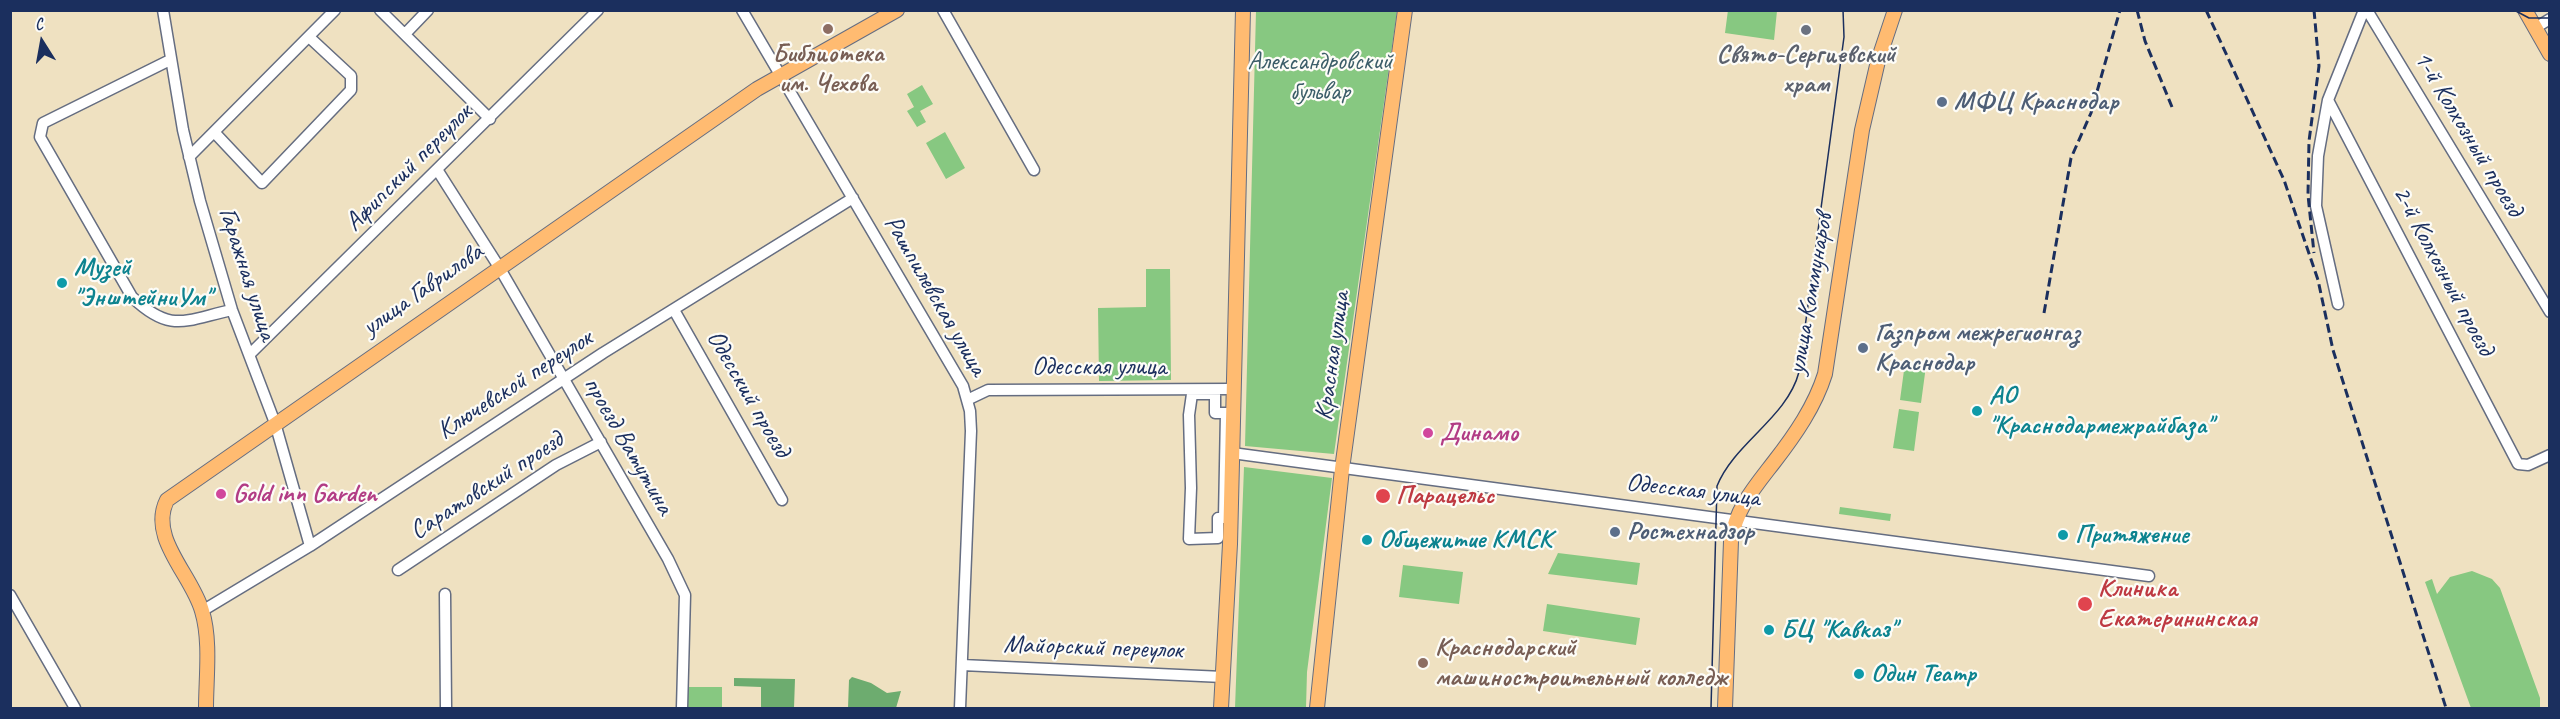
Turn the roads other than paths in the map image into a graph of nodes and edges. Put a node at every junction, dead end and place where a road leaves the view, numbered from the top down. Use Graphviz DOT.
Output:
graph roads {
  1 [pos="163,10"];
  2 [pos="335,10"];
  3 [pos="380,10"];
  4 [pos="428,10"];
  5 [pos="598,10"];
  6 [pos="742,10"];
  7 [pos="897,10"];
  8 [pos="943,10"];
  9 [pos="1243,10"];
  10 [pos="1406,10"];
  11 [pos="1895,10"];
  12 [pos="2365,10"];
  13 [pos="2525,10"];
  14 [pos="2550,19"];
  15 [pos="2535,28"];
  16 [pos="405,34"];
  17 [pos="309,37"];
  18 [pos="2550,54"];
  19 [pos="170,60"];
  20 [pos="781,75"];
  21 [pos="2328,100"];
  22 [pos="490,119"];
  23 [pos="214,132"];
  24 [pos="189,157"];
  25 [pos="1034,170"];
  26 [pos="438,171"];
  27 [pos="853,198"];
  28 [pos="499,267"];
  29 [pos="2338,304"];
  30 [pos="232,310"];
  31 [pos="674,310"];
  32 [pos="2550,312"];
  33 [pos="250,354"];
  34 [pos="563,380"];
  35 [pos="1233,389"];
  36 [pos="1190,397"];
  37 [pos="967,400"];
  38 [pos="275,423"];
  39 [pos="601,442"];
  40 [pos="1232,453"];
  41 [pos="2550,455"];
  42 [pos="1342,469"];
  43 [pos="782,500"];
  44 [pos="1735,520"];
  45 [pos="310,546"];
  46 [pos="398,570"];
  47 [pos="2149,576"];
  48 [pos="445,594"];
  49 [pos="10,596"];
  50 [pos="202,611"];
  51 [pos="962,665"];
  52 [pos="1223,677"];
  53 [pos="75,708"];
  54 [pos="206,708"];
  55 [pos="446,708"];
  56 [pos="682,708"];
  57 [pos="960,708"];
  58 [pos="1221,708"];
  59 [pos="1317,708"];
  60 [pos="1725,708"];
  1 -- 19 [label="street, Гаражная улица"];
  2 -- 17 [label="street"];
  3 -- 16 [label="street"];
  4 -- 16 [label="street"];
  5 -- 22 [label="street, Афипский переулок"];
  6 -- 20 [label="street, Рашпилевская улица"];
  7 -- 20 [label="main road, улица Гаврилова"];
  8 -- 25 [label="street"];
  9 -- 35 [label="main road"];
  10 -- 42 [label="main road, Красная улица"];
  11 -- 44 [label="main road, улица Коммунаров"];
  12 -- 21 [label="street"];
  12 -- 32 [label="street, 1-й Колхозный проезд"];
  13 -- 15 [label="main road"];
  14 -- 15 [label="street"];
  15 -- 18 [label="main road"];
  16 -- 22 [label="street"];
  17 -- 23 [label="street"];
  17 -- 23 [label="street"];
  19 -- 24 [label="street, Гаражная улица"];
  19 -- 30 [label="street"];
  20 -- 27 [label="street, Рашпилевская улица"];
  20 -- 28 [label="main road, улица Гаврилова"];
  21 -- 29 [label="street"];
  21 -- 41 [label="street, 2-й Колхозный проезд"];
  22 -- 26 [label="street, Афипский переулок"];
  23 -- 24 [label="street"];
  24 -- 30 [label="street, Гаражная улица"];
  26 -- 28 [label="street, проезд Ватутина"];
  26 -- 33 [label="street, Афипский переулок"];
  27 -- 31 [label="street, Ключевской переулок"];
  27 -- 37 [label="street, Рашпилевская улица"];
  28 -- 34 [label="street, проезд Ватутина"];
  28 -- 38 [label="main road, улица Гаврилова"];
  30 -- 33 [label="street, Гаражная улица"];
  31 -- 34 [label="street, Ключевской переулок"];
  31 -- 43 [label="street, Одесский проезд"];
  33 -- 38 [label="street, Гаражная улица"];
  34 -- 39 [label="street, проезд Ватутина"];
  34 -- 45 [label="street, Ключевской переулок"];
  35 -- 37 [label="street, Одесская улица"];
  35 -- 40 [label="main road"];
  36 -- 36 [label="street"];
  37 -- 51 [label="street, Рашпилевская улица"];
  38 -- 45 [label="street, Гаражная улица"];
  38 -- 50 [label="main road, улица Гаврилова"];
  39 -- 46 [label="street, Саратовский проезд"];
  39 -- 56 [label="street, проезд Ватутина"];
  40 -- 42 [label="street, Одесская улица"];
  40 -- 52 [label="main road"];
  42 -- 44 [label="street, Одесская улица"];
  42 -- 59 [label="main road, Красная улица"];
  44 -- 47 [label="street, Одесская улица"];
  44 -- 60 [label="main road, улица Коммунаров"];
  45 -- 50 [label="street, Ключевской переулок"];
  48 -- 55 [label="street"];
  49 -- 53 [label="street"];
  50 -- 54 [label="main road, улица Гаврилова"];
  51 -- 52 [label="street, Майорский переулок"];
  51 -- 57 [label="street, Рашпилевская улица"];
  52 -- 58 [label="main road"];
}
